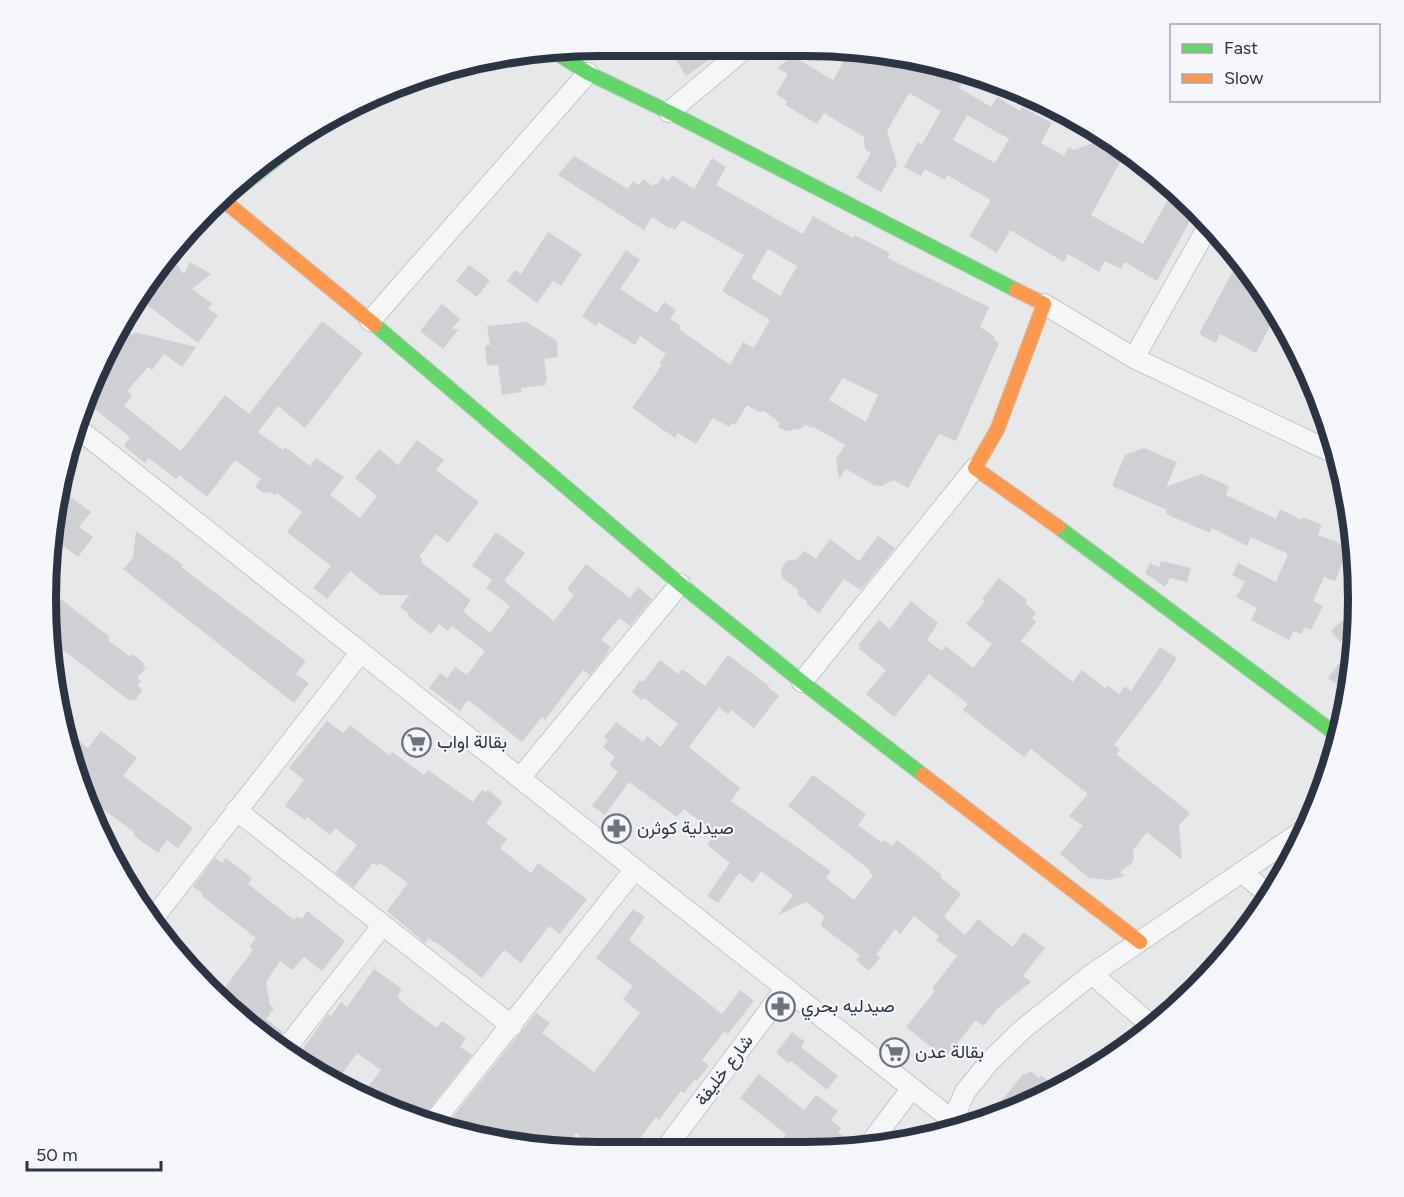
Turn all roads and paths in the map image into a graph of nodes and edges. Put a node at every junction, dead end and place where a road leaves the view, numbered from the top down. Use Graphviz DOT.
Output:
graph roads {
  1 [pos="737,56"];
  2 [pos="563,57"];
  3 [pos="588,73"];
  4 [pos="669,112"];
  5 [pos="227,203"];
  6 [pos="1205,231"];
  7 [pos="1044,304"];
  8 [pos="370,321"];
  9 [pos="1134,358"];
  10 [pos="82,432"];
  11 [pos="1328,450"];
  12 [pos="975,468"];
  13 [pos="680,584"];
  14 [pos="361,652"];
  15 [pos="802,682"];
  16 [pos="1332,731"];
  17 [pos="520,778"];
  18 [pos="236,810"];
  19 [pos="1294,837"];
  20 [pos="635,869"];
  21 [pos="1242,873"];
  22 [pos="1263,890"];
  23 [pos="157,913"];
  24 [pos="383,925"];
  25 [pos="1140,942"];
  26 [pos="1092,974"];
  27 [pos="786,988"];
  28 [pos="1146,1021"];
  29 [pos="512,1026"];
  30 [pos="289,1044"];
  31 [pos="912,1088"];
  32 [pos="438,1117"];
  33 [pos="958,1119"];
  34 [pos="953,1121"];
  35 [pos="875,1137"];
  36 [pos="670,1142"];
  1 -- 4 [label="street"];
  2 -- 3 [label="street"];
  3 -- 4 [label="street"];
  3 -- 8 [label="street"];
  4 -- 7 [label="street"];
  5 -- 8 [label="street"];
  6 -- 9 [label="street"];
  7 -- 9 [label="street"];
  7 -- 12 [label="street"];
  8 -- 13 [label="street"];
  9 -- 11 [label="street"];
  10 -- 14 [label="street"];
  12 -- 15 [label="street"];
  12 -- 16 [label="street"];
  13 -- 15 [label="street"];
  13 -- 17 [label="street"];
  14 -- 17 [label="street"];
  14 -- 18 [label="street"];
  15 -- 25 [label="street"];
  17 -- 20 [label="street"];
  18 -- 23 [label="street"];
  18 -- 24 [label="street"];
  19 -- 21 [label="street"];
  20 -- 27 [label="street"];
  20 -- 29 [label="street"];
  21 -- 22 [label="street"];
  21 -- 25 [label="street"];
  24 -- 29 [label="street"];
  24 -- 30 [label="street"];
  25 -- 26 [label="street"];
  26 -- 28 [label="street"];
  26 -- 33 [label="street"];
  27 -- 31 [label="street"];
  27 -- 36 [label="street, شارع خليفة"];
  29 -- 32 [label="street"];
  31 -- 34 [label="street"];
  31 -- 35 [label="street"];
}
